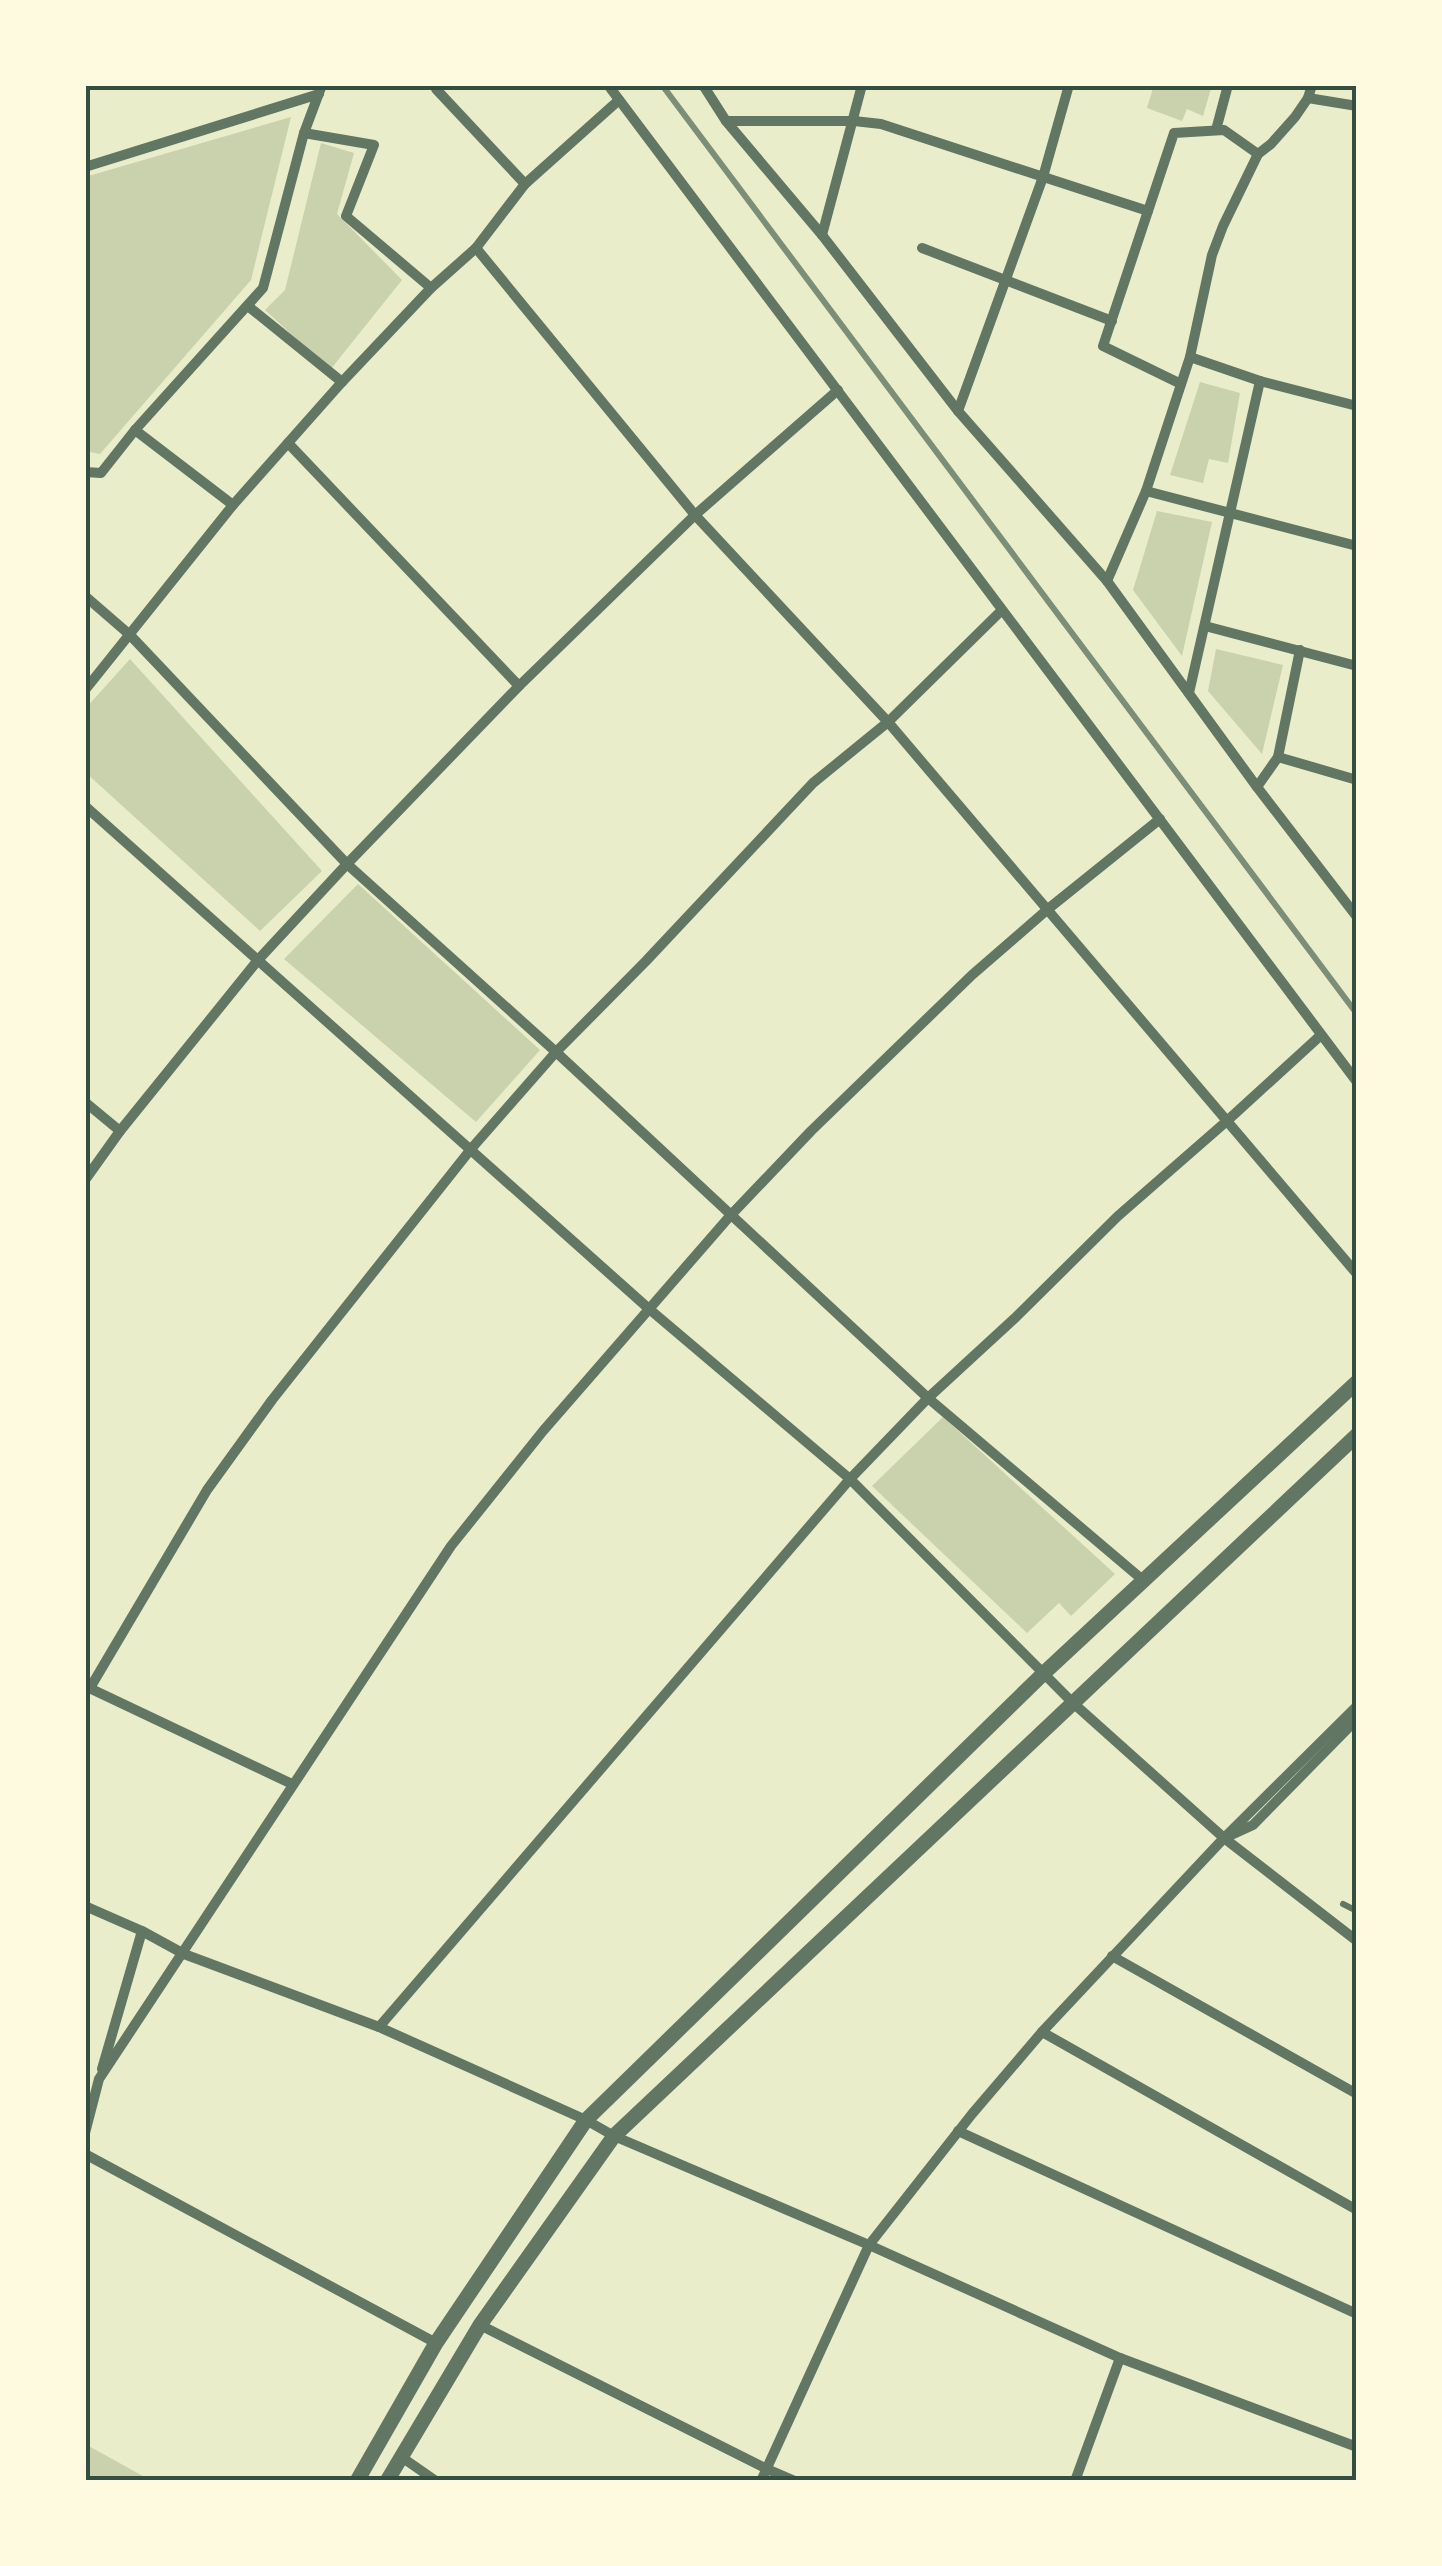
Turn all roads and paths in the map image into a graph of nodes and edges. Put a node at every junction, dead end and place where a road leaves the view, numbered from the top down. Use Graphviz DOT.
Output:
graph roads {
  1 [pos="608,85"];
  2 [pos="703,85"];
  3 [pos="862,85"];
  4 [pos="1069,85"];
  5 [pos="1228,85"];
  6 [pos="1312,85"];
  7 [pos="436,89"];
  8 [pos="320,90"];
  9 [pos="1308,98"];
  10 [pos="619,100"];
  11 [pos="1357,106"];
  12 [pos="726,121"];
  13 [pos="854,121"];
  14 [pos="1216,130"];
  15 [pos="304,134"];
  16 [pos="1258,154"];
  17 [pos="85,167"];
  18 [pos="1043,177"];
  19 [pos="525,184"];
  20 [pos="1148,211"];
  21 [pos="822,235"];
  22 [pos="476,248"];
  23 [pos="922,248"];
  24 [pos="1004,280"];
  25 [pos="431,288"];
  26 [pos="248,306"];
  27 [pos="1112,321"];
  28 [pos="1190,357"];
  29 [pos="1260,381"];
  30 [pos="342,382"];
  31 [pos="1181,384"];
  32 [pos="838,390"];
  33 [pos="1357,391"];
  34 [pos="1356,405"];
  35 [pos="958,411"];
  36 [pos="135,430"];
  37 [pos="288,443"];
  38 [pos="85,472"];
  39 [pos="1146,491"];
  40 [pos="233,504"];
  41 [pos="1230,513"];
  42 [pos="696,515"];
  43 [pos="1357,546"];
  44 [pos="1107,580"];
  45 [pos="85,596"];
  46 [pos="1001,611"];
  47 [pos="1205,626"];
  48 [pos="130,635"];
  49 [pos="1300,650"];
  50 [pos="1357,666"];
  51 [pos="518,686"];
  52 [pos="85,690"];
  53 [pos="1189,693"];
  54 [pos="888,722"];
  55 [pos="1278,757"];
  56 [pos="1357,780"];
  57 [pos="1256,787"];
  58 [pos="85,806"];
  59 [pos="1160,819"];
  60 [pos="348,864"];
  61 [pos="1048,909"];
  62 [pos="1357,918"];
  63 [pos="258,960"];
  64 [pos="1321,1035"];
  65 [pos="556,1052"];
  66 [pos="1357,1082"];
  67 [pos="85,1102"];
  68 [pos="1228,1120"];
  69 [pos="120,1131"];
  70 [pos="471,1148"];
  71 [pos="85,1180"];
  72 [pos="730,1216"];
  73 [pos="1357,1274"];
  74 [pos="648,1308"];
  75 [pos="1357,1382"];
  76 [pos="928,1398"];
  77 [pos="1357,1436"];
  78 [pos="850,1478"];
  79 [pos="1144,1580"];
  80 [pos="1044,1673"];
  81 [pos="87,1687"];
  82 [pos="1072,1702"];
  83 [pos="1357,1706"];
  84 [pos="1357,1718"];
  85 [pos="292,1784"];
  86 [pos="1224,1838"];
  87 [pos="1342,1904"];
  88 [pos="85,1906"];
  89 [pos="1357,1911"];
  90 [pos="142,1931"];
  91 [pos="1357,1941"];
  92 [pos="184,1954"];
  93 [pos="1112,1956"];
  94 [pos="380,2026"];
  95 [pos="1042,2032"];
  96 [pos="99,2080"];
  97 [pos="1357,2094"];
  98 [pos="586,2120"];
  99 [pos="958,2131"];
  100 [pos="85,2134"];
  101 [pos="614,2136"];
  102 [pos="85,2154"];
  103 [pos="1357,2210"];
  104 [pos="869,2245"];
  105 [pos="1357,2314"];
  106 [pos="480,2325"];
  107 [pos="436,2342"];
  108 [pos="1120,2358"];
  109 [pos="1357,2447"];
  110 [pos="400,2456"];
  111 [pos="767,2470"];
  112 [pos="357,2481"];
  113 [pos="386,2481"];
  114 [pos="436,2481"];
  115 [pos="761,2481"];
  116 [pos="795,2481"];
  117 [pos="1075,2481"];
  1 -- 10 [label="street"];
  2 -- 12 [label="street"];
  3 -- 13 [label="street"];
  4 -- 18 [label="street"];
  5 -- 14 [label="street"];
  6 -- 9 [label="street"];
  7 -- 19 [label="street"];
  8 -- 15 [label="street"];
  8 -- 17 [label="street"];
  9 -- 11 [label="street"];
  9 -- 16 [label="street"];
  10 -- 19 [label="street"];
  10 -- 32 [label="street"];
  12 -- 13 [label="street"];
  12 -- 21 [label="street"];
  13 -- 18 [label="street"];
  13 -- 21 [label="street"];
  14 -- 16 [label="street"];
  14 -- 20 [label="street"];
  15 -- 25 [label="street"];
  15 -- 26 [label="street"];
  16 -- 28 [label="street"];
  18 -- 20 [label="street"];
  18 -- 24 [label="street"];
  19 -- 22 [label="street"];
  20 -- 27 [label="street"];
  21 -- 35 [label="street"];
  22 -- 25 [label="street"];
  22 -- 42 [label="street"];
  23 -- 24 [label="street"];
  24 -- 27 [label="street"];
  24 -- 35 [label="street"];
  25 -- 30 [label="street"];
  26 -- 30 [label="street"];
  26 -- 36 [label="street"];
  27 -- 31 [label="street"];
  28 -- 29 [label="street"];
  28 -- 31 [label="street"];
  29 -- 34 [label="street"];
  29 -- 41 [label="street"];
  30 -- 37 [label="street"];
  31 -- 39 [label="street"];
  32 -- 42 [label="street"];
  32 -- 46 [label="street"];
  33 -- 34 [label="street"];
  35 -- 44 [label="street"];
  36 -- 38 [label="street"];
  36 -- 40 [label="street"];
  37 -- 40 [label="street"];
  37 -- 51 [label="street"];
  39 -- 41 [label="street"];
  39 -- 44 [label="street"];
  40 -- 48 [label="street"];
  41 -- 43 [label="street"];
  41 -- 47 [label="street"];
  42 -- 51 [label="street"];
  42 -- 54 [label="street"];
  44 -- 53 [label="street"];
  45 -- 48 [label="street"];
  46 -- 54 [label="street"];
  46 -- 59 [label="street"];
  47 -- 49 [label="street"];
  47 -- 53 [label="street"];
  48 -- 52 [label="street"];
  48 -- 60 [label="street"];
  49 -- 50 [label="street"];
  49 -- 55 [label="street"];
  51 -- 60 [label="street"];
  53 -- 57 [label="street"];
  54 -- 61 [label="street"];
  54 -- 65 [label="street"];
  55 -- 56 [label="street"];
  55 -- 57 [label="street"];
  57 -- 62 [label="street"];
  58 -- 63 [label="street"];
  59 -- 61 [label="street"];
  59 -- 64 [label="street"];
  60 -- 63 [label="street"];
  60 -- 65 [label="street"];
  61 -- 68 [label="street"];
  61 -- 72 [label="street"];
  63 -- 69 [label="street"];
  63 -- 70 [label="street"];
  64 -- 66 [label="street"];
  64 -- 68 [label="street"];
  65 -- 70 [label="street"];
  65 -- 72 [label="street"];
  67 -- 69 [label="street"];
  68 -- 73 [label="street"];
  68 -- 76 [label="street"];
  69 -- 71 [label="street"];
  70 -- 74 [label="street"];
  70 -- 81 [label="street"];
  72 -- 74 [label="street"];
  72 -- 76 [label="street"];
  74 -- 78 [label="street"];
  74 -- 85 [label="street"];
  75 -- 79 [label="street"];
  76 -- 78 [label="street"];
  76 -- 79 [label="street"];
  77 -- 82 [label="street"];
  78 -- 80 [label="street"];
  78 -- 94 [label="street"];
  79 -- 80 [label="street"];
  80 -- 82 [label="street"];
  80 -- 98 [label="street"];
  81 -- 85 [label="street"];
  82 -- 86 [label="street"];
  82 -- 101 [label="street"];
  83 -- 86 [label="street"];
  84 -- 86 [label="street"];
  85 -- 92 [label="street"];
  86 -- 91 [label="street"];
  86 -- 93 [label="street"];
  87 -- 89 [label="lane"];
  88 -- 90 [label="street"];
  90 -- 92 [label="street"];
  90 -- 96 [label="street"];
  92 -- 94 [label="street"];
  92 -- 96 [label="street"];
  93 -- 95 [label="street"];
  93 -- 97 [label="street"];
  94 -- 98 [label="street"];
  95 -- 99 [label="street"];
  95 -- 103 [label="street"];
  96 -- 100 [label="street"];
  98 -- 101 [label="street"];
  98 -- 107 [label="street"];
  99 -- 104 [label="street"];
  99 -- 105 [label="street"];
  101 -- 104 [label="street"];
  101 -- 106 [label="street"];
  102 -- 107 [label="street"];
  104 -- 108 [label="street"];
  104 -- 111 [label="street"];
  106 -- 110 [label="street"];
  106 -- 111 [label="street"];
  107 -- 112 [label="street"];
  108 -- 109 [label="street"];
  108 -- 117 [label="street"];
  110 -- 113 [label="street"];
  110 -- 114 [label="street"];
  111 -- 115 [label="street"];
  111 -- 116 [label="street"];
}
